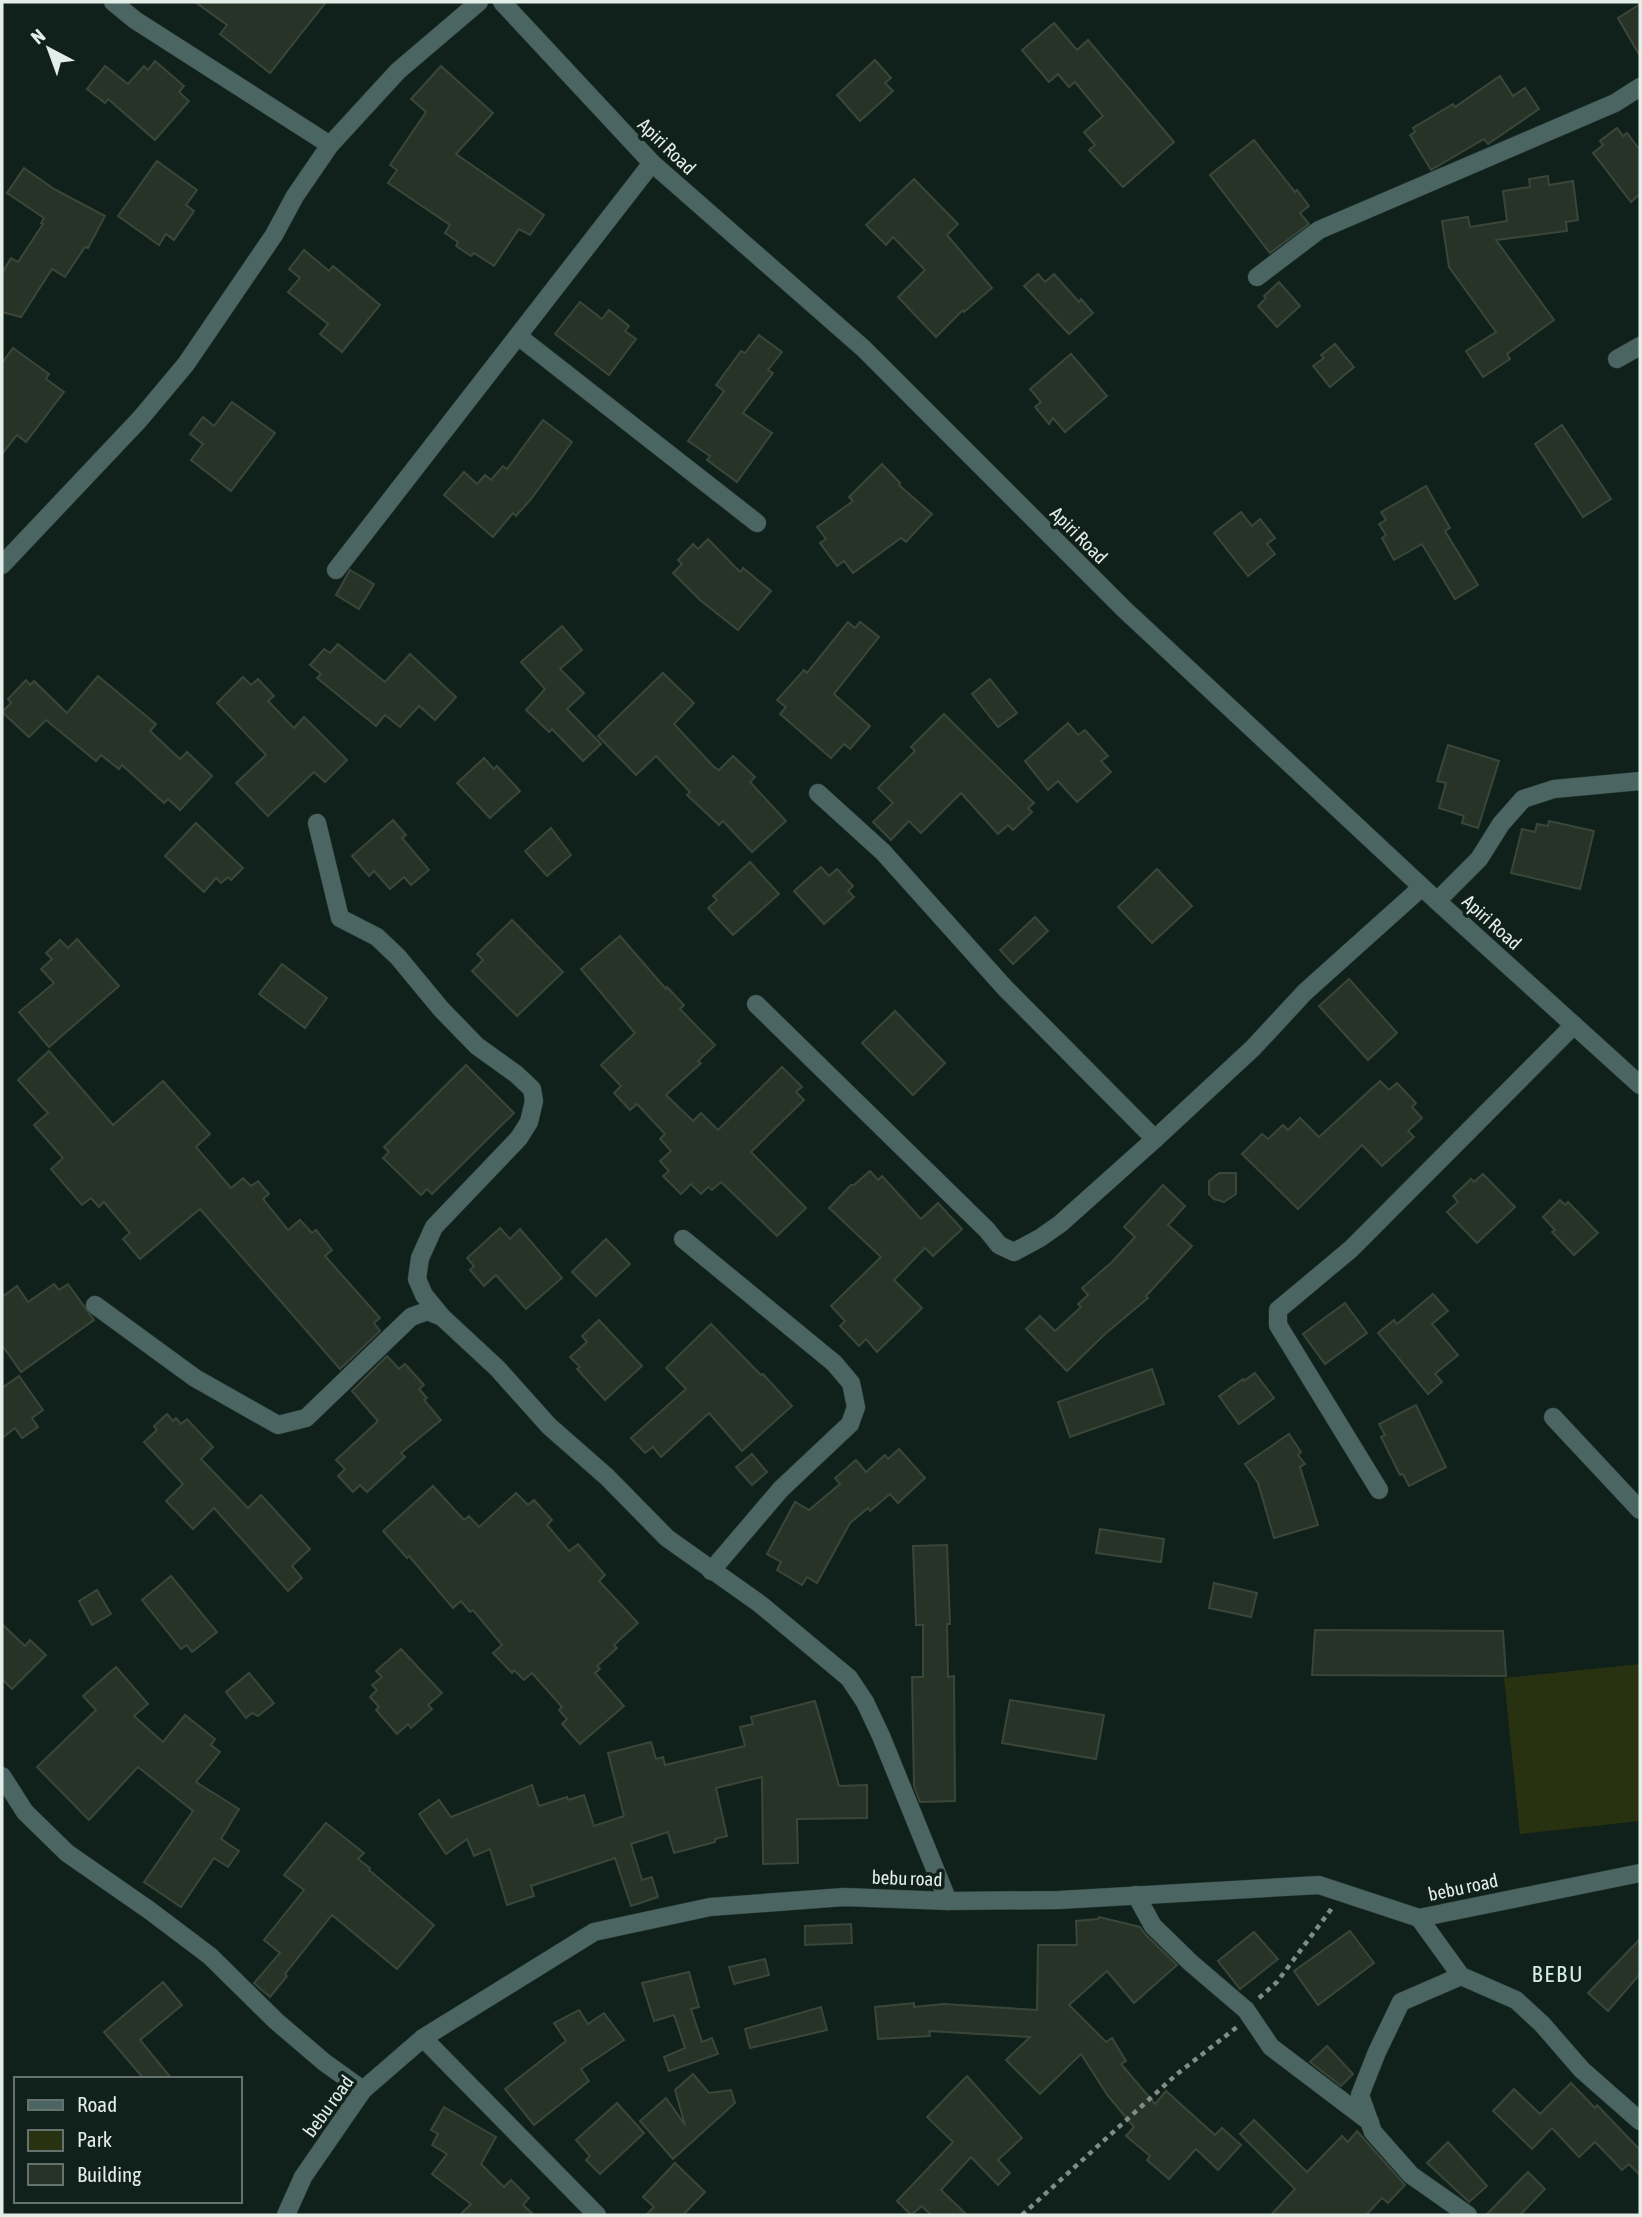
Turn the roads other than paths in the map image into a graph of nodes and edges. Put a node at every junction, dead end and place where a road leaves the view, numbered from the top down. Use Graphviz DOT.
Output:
graph roads {
  1 [pos="113,2"];
  2 [pos="479,2"];
  3 [pos="502,2"];
  4 [pos="1640,87"];
  5 [pos="330,145"];
  6 [pos="652,163"];
  7 [pos="1257,277"];
  8 [pos="518,336"];
  9 [pos="1640,346"];
  10 [pos="1617,359"];
  11 [pos="757,523"];
  12 [pos="2,565"];
  13 [pos="336,569"];
  14 [pos="1640,781"];
  15 [pos="818,793"];
  16 [pos="317,823"];
  17 [pos="1422,887"];
  18 [pos="1437,901"];
  19 [pos="756,1004"];
  20 [pos="1574,1025"];
  21 [pos="1640,1084"];
  22 [pos="1155,1139"];
  23 [pos="683,1239"];
  24 [pos="95,1305"];
  25 [pos="442,1317"];
  26 [pos="1553,1417"];
  27 [pos="1379,1490"];
  28 [pos="1640,1510"];
  29 [pos="711,1571"];
  30 [pos="2,1776"];
  31 [pos="1640,1872"];
  32 [pos="1136,1895"];
  33 [pos="948,1901"];
  34 [pos="1419,1918"];
  35 [pos="1461,1976"];
  36 [pos="423,2038"];
  37 [pos="363,2090"];
  38 [pos="1640,2121"];
  39 [pos="1370,2123"];
  40 [pos="286,2215"];
  41 [pos="597,2215"];
  42 [pos="1468,2215"];
  1 -- 5 [label="street"];
  2 -- 5 [label="street"];
  3 -- 6 [label="street, Apiri Road"];
  4 -- 7 [label="street"];
  5 -- 12 [label="street"];
  6 -- 8 [label="street"];
  6 -- 17 [label="street, Apiri Road"];
  8 -- 11 [label="street"];
  8 -- 13 [label="street"];
  9 -- 10 [label="street"];
  14 -- 18 [label="street"];
  15 -- 22 [label="street"];
  16 -- 25 [label="street"];
  17 -- 18 [label="street, Apiri Road"];
  17 -- 22 [label="street"];
  18 -- 20 [label="street, Apiri Road"];
  19 -- 22 [label="street"];
  20 -- 21 [label="street, Apiri Road"];
  20 -- 27 [label="street"];
  23 -- 29 [label="street"];
  24 -- 25 [label="street"];
  25 -- 29 [label="street"];
  26 -- 28 [label="street"];
  29 -- 33 [label="street"];
  30 -- 37 [label="street"];
  31 -- 34 [label="street, bebu road"];
  32 -- 33 [label="street, bebu road"];
  32 -- 34 [label="street, bebu road"];
  32 -- 39 [label="street"];
  33 -- 36 [label="street, bebu road"];
  34 -- 35 [label="street"];
  35 -- 38 [label="street"];
  35 -- 39 [label="street"];
  36 -- 37 [label="street, bebu road"];
  36 -- 41 [label="street"];
  37 -- 40 [label="street, bebu road"];
  39 -- 42 [label="street"];
}
